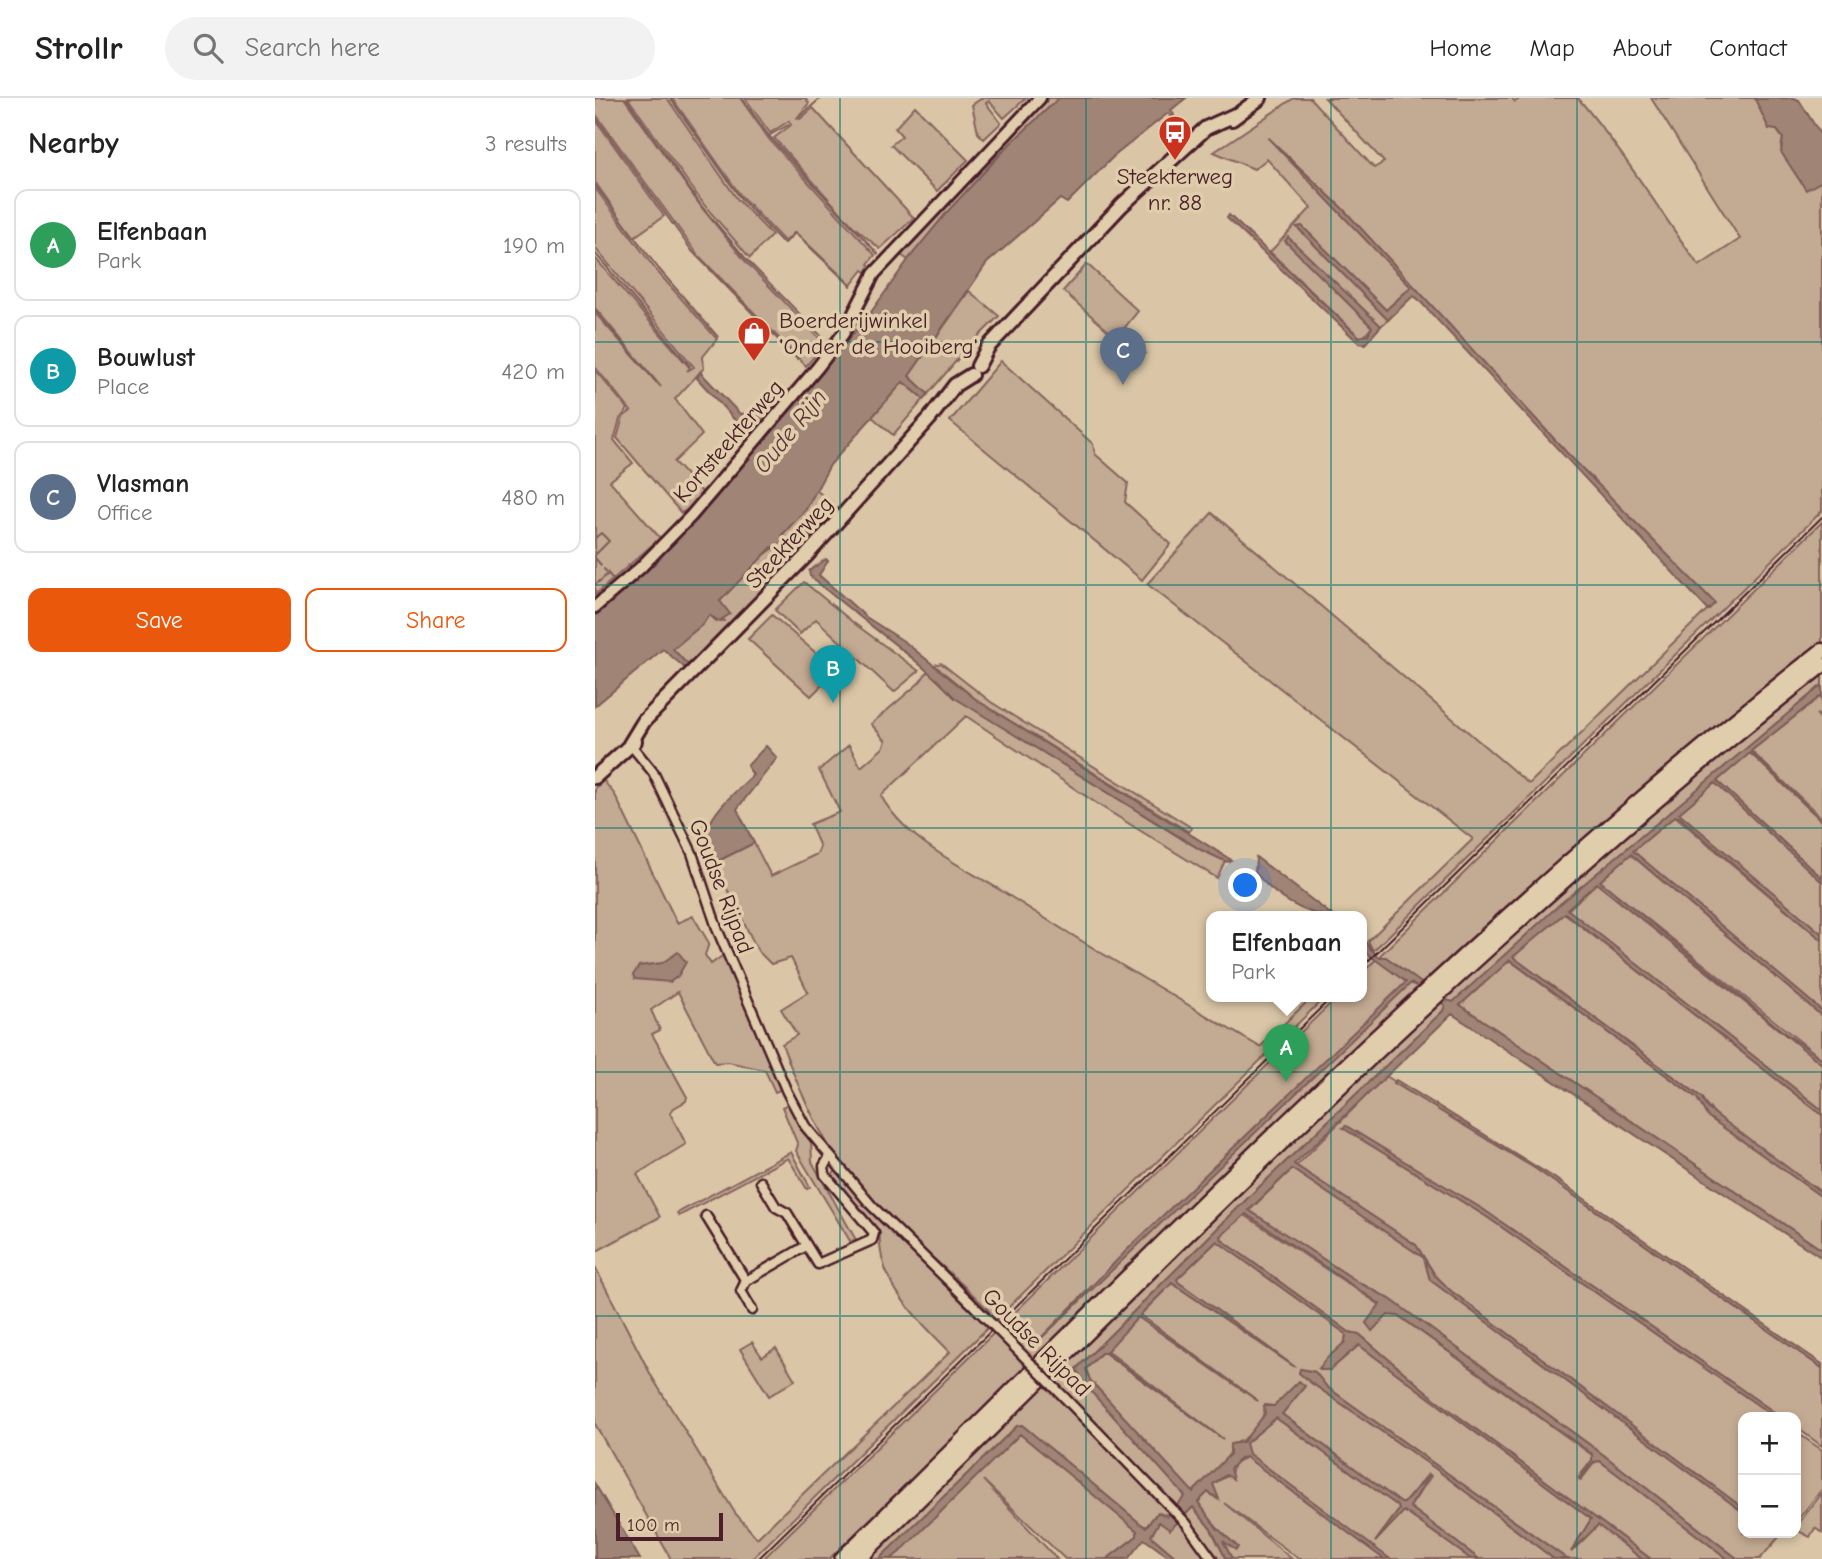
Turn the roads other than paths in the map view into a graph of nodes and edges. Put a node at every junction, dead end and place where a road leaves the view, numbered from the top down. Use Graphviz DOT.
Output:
graph roads {
  1 [pos="1040,98"];
  2 [pos="1260,98"];
  3 [pos="595,607"];
  4 [pos="1822,651"];
  5 [pos="1822,665"];
  6 [pos="630,744"];
  7 [pos="600,769"];
  8 [pos="595,777"];
  9 [pos="1438,986"];
  10 [pos="1424,999"];
  11 [pos="829,1158"];
  12 [pos="761,1182"];
  13 [pos="706,1216"];
  14 [pos="806,1246"];
  15 [pos="746,1281"];
  16 [pos="753,1310"];
  17 [pos="842,1559"];
  18 [pos="858,1559"];
  19 [pos="1212,1559"];
  1 -- 3 [label="street, Kortsteekterweg"];
  2 -- 6 [label="main road, Steekterweg"];
  4 -- 9 [label="highway"];
  5 -- 9 [label="highway"];
  6 -- 7 [label="main road, Steekterweg"];
  6 -- 11 [label="street, Goudse Rijpad"];
  7 -- 8 [label="main road, Steekterweg"];
  9 -- 10 [label="highway"];
  10 -- 17 [label="highway"];
  10 -- 18 [label="highway"];
  11 -- 14 [label="street, Goudse Rijpad"];
  11 -- 19 [label="street, Goudse Rijpad, bridge"];
  12 -- 14 [label="street"];
  13 -- 15 [label="street"];
  14 -- 15 [label="street"];
  15 -- 16 [label="street"];
}
